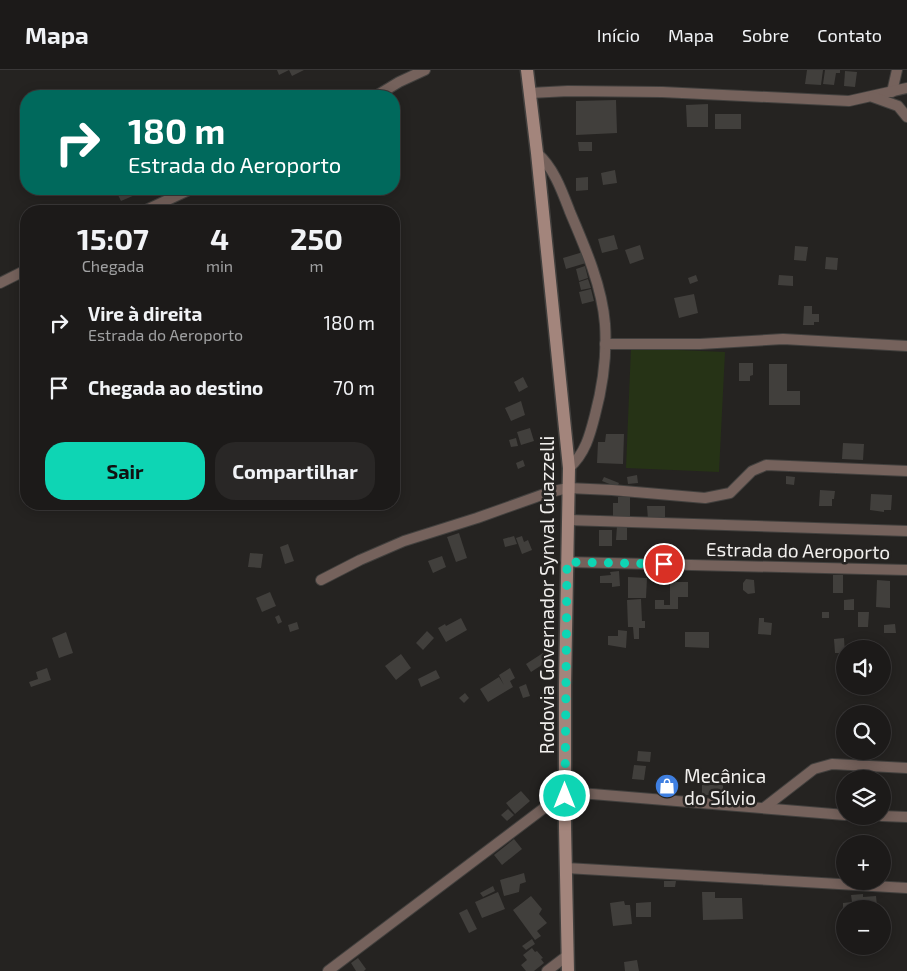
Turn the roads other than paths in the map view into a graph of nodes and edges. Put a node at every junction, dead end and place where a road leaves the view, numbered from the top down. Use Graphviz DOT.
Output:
graph roads {
  1 [pos="425,70"];
  2 [pos="527,70"];
  3 [pos="897,70"];
  4 [pos="907,88"];
  5 [pos="386,90"];
  6 [pos="892,92"];
  7 [pos="530,93"];
  8 [pos="872,96"];
  9 [pos="907,116"];
  10 [pos="537,153"];
  11 [pos="178,195"];
  12 [pos="157,205"];
  13 [pos="20,273"];
  14 [pos="0,283"];
  15 [pos="605,344"];
  16 [pos="907,346"];
  17 [pos="569,468"];
  18 [pos="907,471"];
  19 [pos="568,488"];
  20 [pos="568,520"];
  21 [pos="907,531"];
  22 [pos="567,562"];
  23 [pos="907,570"];
  24 [pos="321,580"];
  25 [pos="907,768"];
  26 [pos="565,791"];
  27 [pos="765,807"];
  28 [pos="836,813"];
  29 [pos="891,816"];
  30 [pos="907,817"];
  31 [pos="566,868"];
  32 [pos="907,888"];
  33 [pos="568,955"];
  34 [pos="328,971"];
  35 [pos="547,971"];
  36 [pos="568,971"];
  1 -- 5 [label="street"];
  2 -- 7 [label="main road, Rodovia Governador Synval Guazzelli"];
  3 -- 6 [label="street"];
  4 -- 6 [label="street"];
  6 -- 8 [label="street"];
  7 -- 8 [label="street"];
  7 -- 10 [label="main road, Rodovia Governador Synval Guazzelli"];
  8 -- 9 [label="street"];
  10 -- 15 [label="street"];
  10 -- 17 [label="main road, Rodovia Governador Synval Guazzelli"];
  11 -- 12 [label="street"];
  13 -- 14 [label="street"];
  15 -- 16 [label="street"];
  15 -- 17 [label="street"];
  17 -- 19 [label="main road, Rodovia Governador Synval Guazzelli"];
  18 -- 19 [label="street"];
  19 -- 20 [label="main road, Rodovia Governador Synval Guazzelli"];
  19 -- 24 [label="street"];
  20 -- 21 [label="street"];
  20 -- 22 [label="main road, Rodovia Governador Synval Guazzelli"];
  22 -- 23 [label="street, Estrada do Aeroporto"];
  22 -- 26 [label="main road, Rodovia Governador Synval Guazzelli"];
  25 -- 27 [label="street"];
  26 -- 27 [label="street"];
  26 -- 31 [label="main road, Rodovia Governador Synval Guazzelli"];
  26 -- 34 [label="street"];
  27 -- 28 [label="street"];
  29 -- 30 [label="street"];
  31 -- 32 [label="street"];
  31 -- 33 [label="main road, Rodovia Governador Synval Guazzelli"];
  33 -- 35 [label="street"];
  33 -- 36 [label="main road, Rodovia Governador Synval Guazzelli"];
}
